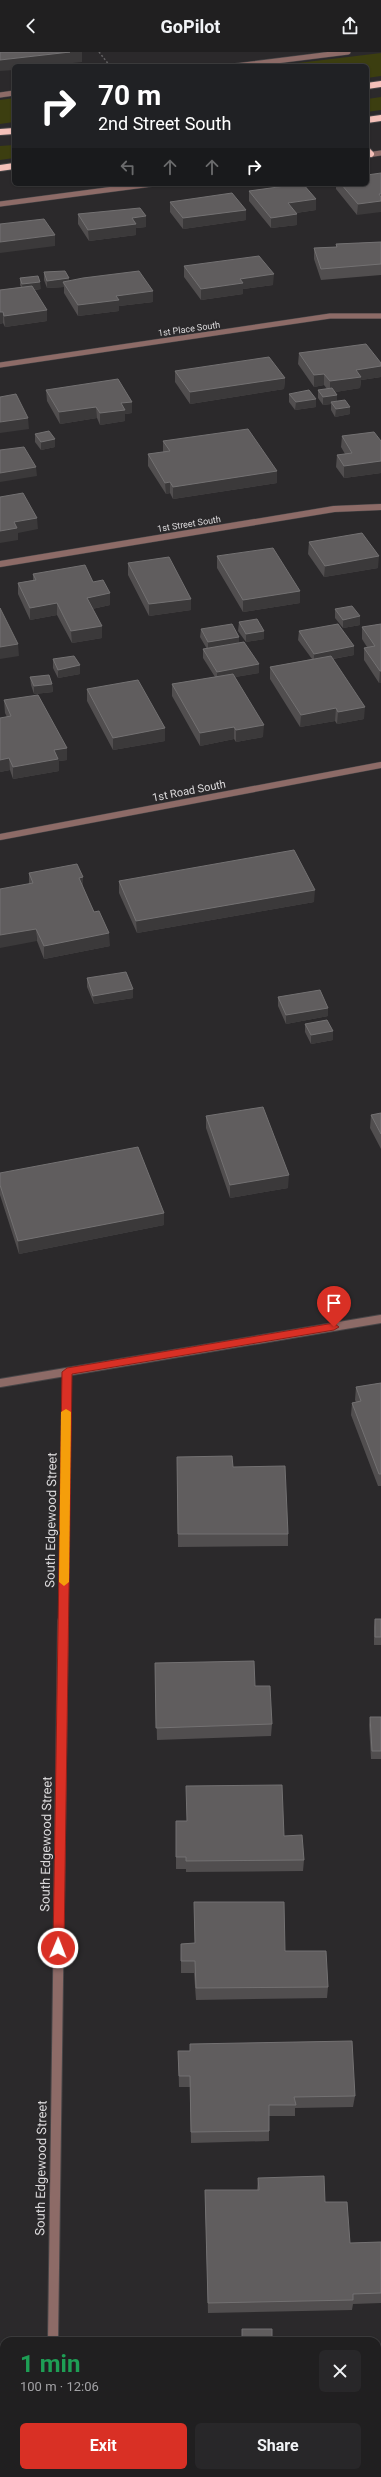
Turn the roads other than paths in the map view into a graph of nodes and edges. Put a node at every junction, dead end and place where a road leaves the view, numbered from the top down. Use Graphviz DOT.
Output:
graph roads {
  1 [pos="348,52"];
  2 [pos="250,64"];
  3 [pos="381,84"];
  4 [pos="369,86"];
  5 [pos="12,93"];
  6 [pos="0,95"];
  7 [pos="381,118"];
  8 [pos="369,120"];
  9 [pos="12,131"];
  10 [pos="0,132"];
  11 [pos="369,153"];
  12 [pos="381,153"];
  13 [pos="12,166"];
  14 [pos="0,168"];
  15 [pos="137,186"];
  16 [pos="0,204"];
  17 [pos="381,316"];
  18 [pos="0,365"];
  19 [pos="381,507"];
  20 [pos="0,564"];
  21 [pos="381,765"];
  22 [pos="0,837"];
  23 [pos="381,1319"];
  24 [pos="67,1372"];
  25 [pos="0,1384"];
  26 [pos="53,2337"];
  1 -- 2 [label="street"];
  3 -- 4 [label="highway"];
  5 -- 6 [label="street"];
  7 -- 8 [label="highway"];
  9 -- 10 [label="highway"];
  11 -- 12 [label="street"];
  13 -- 14 [label="highway"];
  15 -- 16 [label="street"];
  17 -- 18 [label="street, 1st Place South"];
  19 -- 20 [label="street, 1st Street South"];
  21 -- 22 [label="street, 1st Road South"];
  23 -- 24 [label="street"];
  24 -- 25 [label="street"];
  24 -- 26 [label="street, South Edgewood Street"];
}
